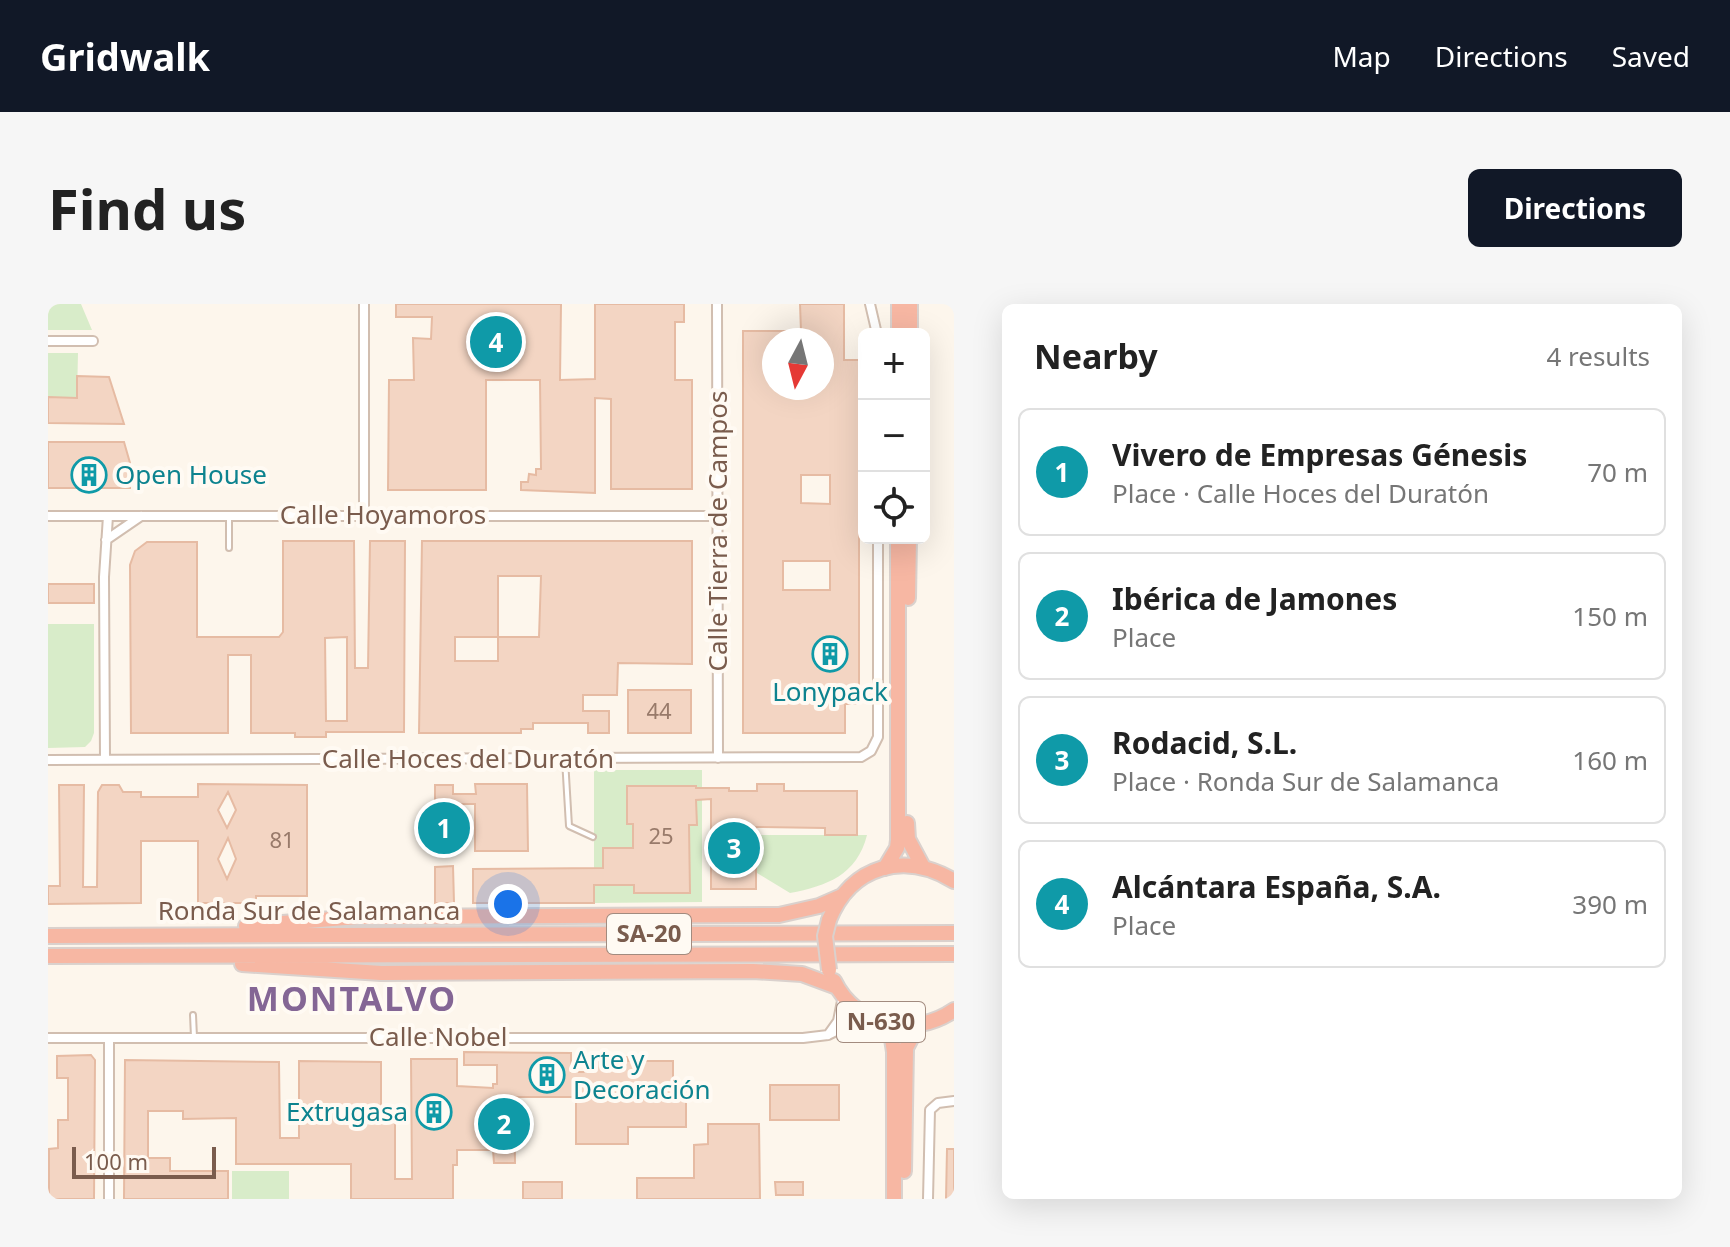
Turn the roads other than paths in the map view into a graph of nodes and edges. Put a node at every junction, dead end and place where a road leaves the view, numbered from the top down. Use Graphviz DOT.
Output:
graph roads {
  1 [pos="364,304"];
  2 [pos="717,304"];
  3 [pos="870,304"];
  4 [pos="892,304"];
  5 [pos="905,304"];
  6 [pos="876,328"];
  7 [pos="902,328"];
  8 [pos="903,328"];
  9 [pos="48,341"];
  10 [pos="93,341"];
  11 [pos="364,515"];
  12 [pos="48,516"];
  13 [pos="108,516"];
  14 [pos="141,516"];
  15 [pos="229,516"];
  16 [pos="717,516"];
  17 [pos="106,540"];
  18 [pos="878,544"];
  19 [pos="898,544"];
  20 [pos="909,544"];
  21 [pos="229,548"];
  22 [pos="718,758"];
  23 [pos="565,759"];
  24 [pos="48,760"];
  25 [pos="105,760"];
  26 [pos="593,837"];
  27 [pos="923,867"];
  28 [pos="885,868"];
  29 [pos="954,881"];
  30 [pos="842,896"];
  31 [pos="954,933"];
  32 [pos="48,936"];
  33 [pos="114,936"];
  34 [pos="954,954"];
  35 [pos="118,955"];
  36 [pos="48,956"];
  37 [pos="840,991"];
  38 [pos="954,1010"];
  39 [pos="193,1015"];
  40 [pos="867,1016"];
  41 [pos="883,1023"];
  42 [pos="918,1025"];
  43 [pos="828,1035"];
  44 [pos="48,1038"];
  45 [pos="109,1038"];
  46 [pos="194,1038"];
  47 [pos="954,1101"];
  48 [pos="109,1199"];
  49 [pos="894,1199"];
  50 [pos="904,1199"];
  51 [pos="928,1199"];
  1 -- 11 [label="street"];
  2 -- 16 [label="street, Calle Tierra de Campos"];
  3 -- 6 [label="street"];
  4 -- 7 [label="highway"];
  5 -- 8 [label="highway"];
  9 -- 10 [label="street"];
  11 -- 15 [label="street, Calle Hoyamoros"];
  11 -- 16 [label="street, Calle Hoyamoros"];
  12 -- 13 [label="street, Calle Hoyamoros"];
  13 -- 14 [label="street, Calle Hoyamoros"];
  13 -- 17 [label="street"];
  14 -- 15 [label="street, Calle Hoyamoros"];
  14 -- 17 [label="street"];
  15 -- 21 [label="lane"];
  16 -- 22 [label="street, Calle Tierra de Campos"];
  17 -- 25 [label="street"];
  18 -- 22 [label="street, Calle Hoces del Duratón"];
  19 -- 28 [label="highway"];
  20 -- 27 [label="highway"];
  22 -- 23 [label="street, Calle Hoces del Duratón"];
  23 -- 25 [label="street, Calle Hoces del Duratón"];
  23 -- 26 [label="lane"];
  24 -- 25 [label="street, Calle Hoces del Duratón"];
  27 -- 28 [label="highway, N-630"];
  27 -- 29 [label="highway, N-630"];
  28 -- 30 [label="highway, N-630"];
  30 -- 33 [label="highway"];
  30 -- 37 [label="highway, N-630, bridge"];
  31 -- 33 [label="highway, Ronda Sur de Salamanca / SA-20"];
  32 -- 33 [label="highway, Ronda Sur de Salamanca / SA-20"];
  34 -- 35 [label="highway, Ronda Sur de Salamanca / SA-20"];
  35 -- 36 [label="highway, Ronda Sur de Salamanca / SA-20"];
  35 -- 37 [label="highway"];
  37 -- 40 [label="highway, N-630"];
  37 -- 43 [label="street"];
  38 -- 42 [label="highway, N-630"];
  39 -- 46 [label="lane"];
  40 -- 41 [label="highway, N-630"];
  40 -- 43 [label="street, Calle Nobel"];
  41 -- 42 [label="highway, N-630"];
  41 -- 49 [label="highway, N-630"];
  42 -- 50 [label="highway, N-630"];
  43 -- 46 [label="street, Calle Nobel"];
  44 -- 45 [label="street, Calle Nobel"];
  45 -- 46 [label="street, Calle Nobel"];
  45 -- 48 [label="street"];
  47 -- 51 [label="street"];
}
